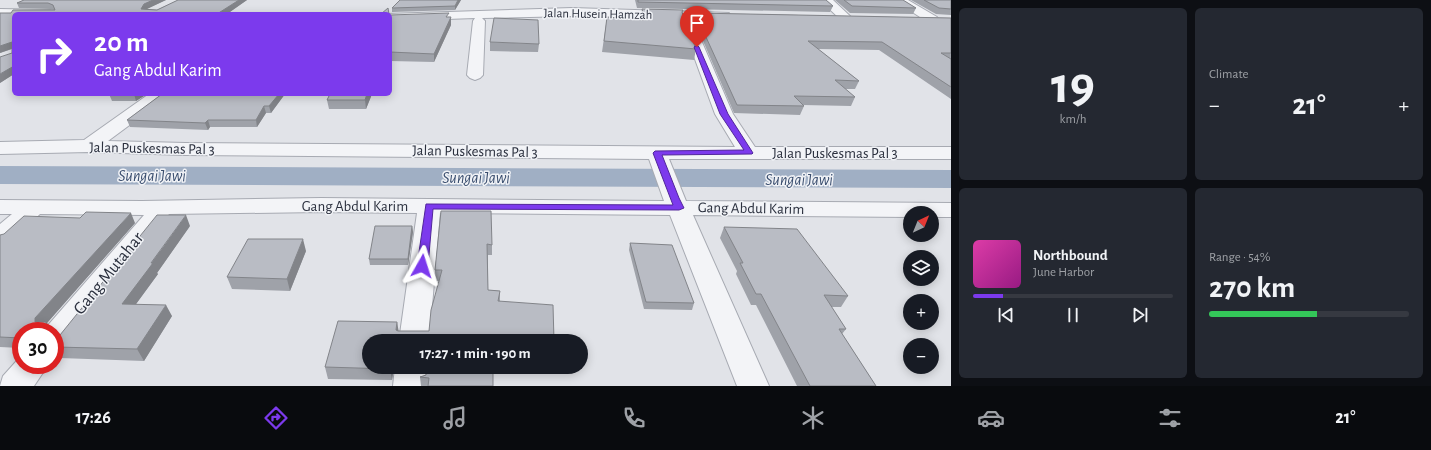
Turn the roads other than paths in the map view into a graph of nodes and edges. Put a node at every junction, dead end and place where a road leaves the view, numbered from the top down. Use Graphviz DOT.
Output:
graph roads {
  1 [pos="509,0"];
  2 [pos="826,0"];
  3 [pos="900,0"];
  4 [pos="399,5"];
  5 [pos="571,6"];
  6 [pos="50,8"];
  7 [pos="36,12"];
  8 [pos="0,13"];
  9 [pos="392,14"];
  10 [pos="504,14"];
  11 [pos="685,14"];
  12 [pos="12,16"];
  13 [pos="392,16"];
  14 [pos="12,18"];
  15 [pos="737,19"];
  16 [pos="0,20"];
  17 [pos="479,21"];
  18 [pos="846,21"];
  19 [pos="914,23"];
  20 [pos="392,25"];
  21 [pos="475,75"];
  22 [pos="157,96"];
  23 [pos="89,146"];
  24 [pos="0,148"];
  25 [pos="749,153"];
  26 [pos="951,153"];
  27 [pos="659,158"];
  28 [pos="677,203"];
  29 [pos="429,206"];
  30 [pos="0,207"];
  31 [pos="34,207"];
  32 [pos="162,208"];
  33 [pos="951,210"];
  34 [pos="0,237"];
  35 [pos="64,326"];
  36 [pos="415,334"];
  37 [pos="25,374"];
  38 [pos="410,374"];
  39 [pos="15,386"];
  40 [pos="409,386"];
  41 [pos="753,386"];
  1 -- 10 [label="street"];
  2 -- 18 [label="street"];
  3 -- 19 [label="street"];
  4 -- 9 [label="street"];
  5 -- 10 [label="street, Jalan Husein Hamzah"];
  5 -- 11 [label="street, Jalan Husein Hamzah"];
  6 -- 7 [label="street"];
  8 -- 12 [label="street"];
  10 -- 13 [label="street, Jalan Husein Hamzah"];
  11 -- 15 [label="street, Jalan Husein Hamzah"];
  11 -- 17 [label="street, Jalan Husein Hamzah"];
  11 -- 25 [label="street"];
  14 -- 16 [label="street"];
  17 -- 20 [label="street, Jalan Husein Hamzah"];
  17 -- 21 [label="street"];
  22 -- 23 [label="street"];
  23 -- 24 [label="street, Jalan Puskesmas Pal 3"];
  23 -- 27 [label="street, Jalan Puskesmas Pal 3"];
  25 -- 26 [label="street, Jalan Puskesmas Pal 3"];
  25 -- 27 [label="street, Jalan Puskesmas Pal 3"];
  27 -- 28 [label="street"];
  28 -- 29 [label="street, Gang Abdul Karim"];
  28 -- 33 [label="street, Gang Abdul Karim"];
  28 -- 41 [label="street"];
  29 -- 32 [label="street, Gang Abdul Karim"];
  29 -- 36 [label="street"];
  30 -- 31 [label="street, Gang Abdul Karim"];
  31 -- 32 [label="street, Gang Abdul Karim"];
  31 -- 34 [label="street"];
  32 -- 35 [label="street, Gang Mutahar"];
  37 -- 39 [label="street"];
  38 -- 40 [label="street"];
}
